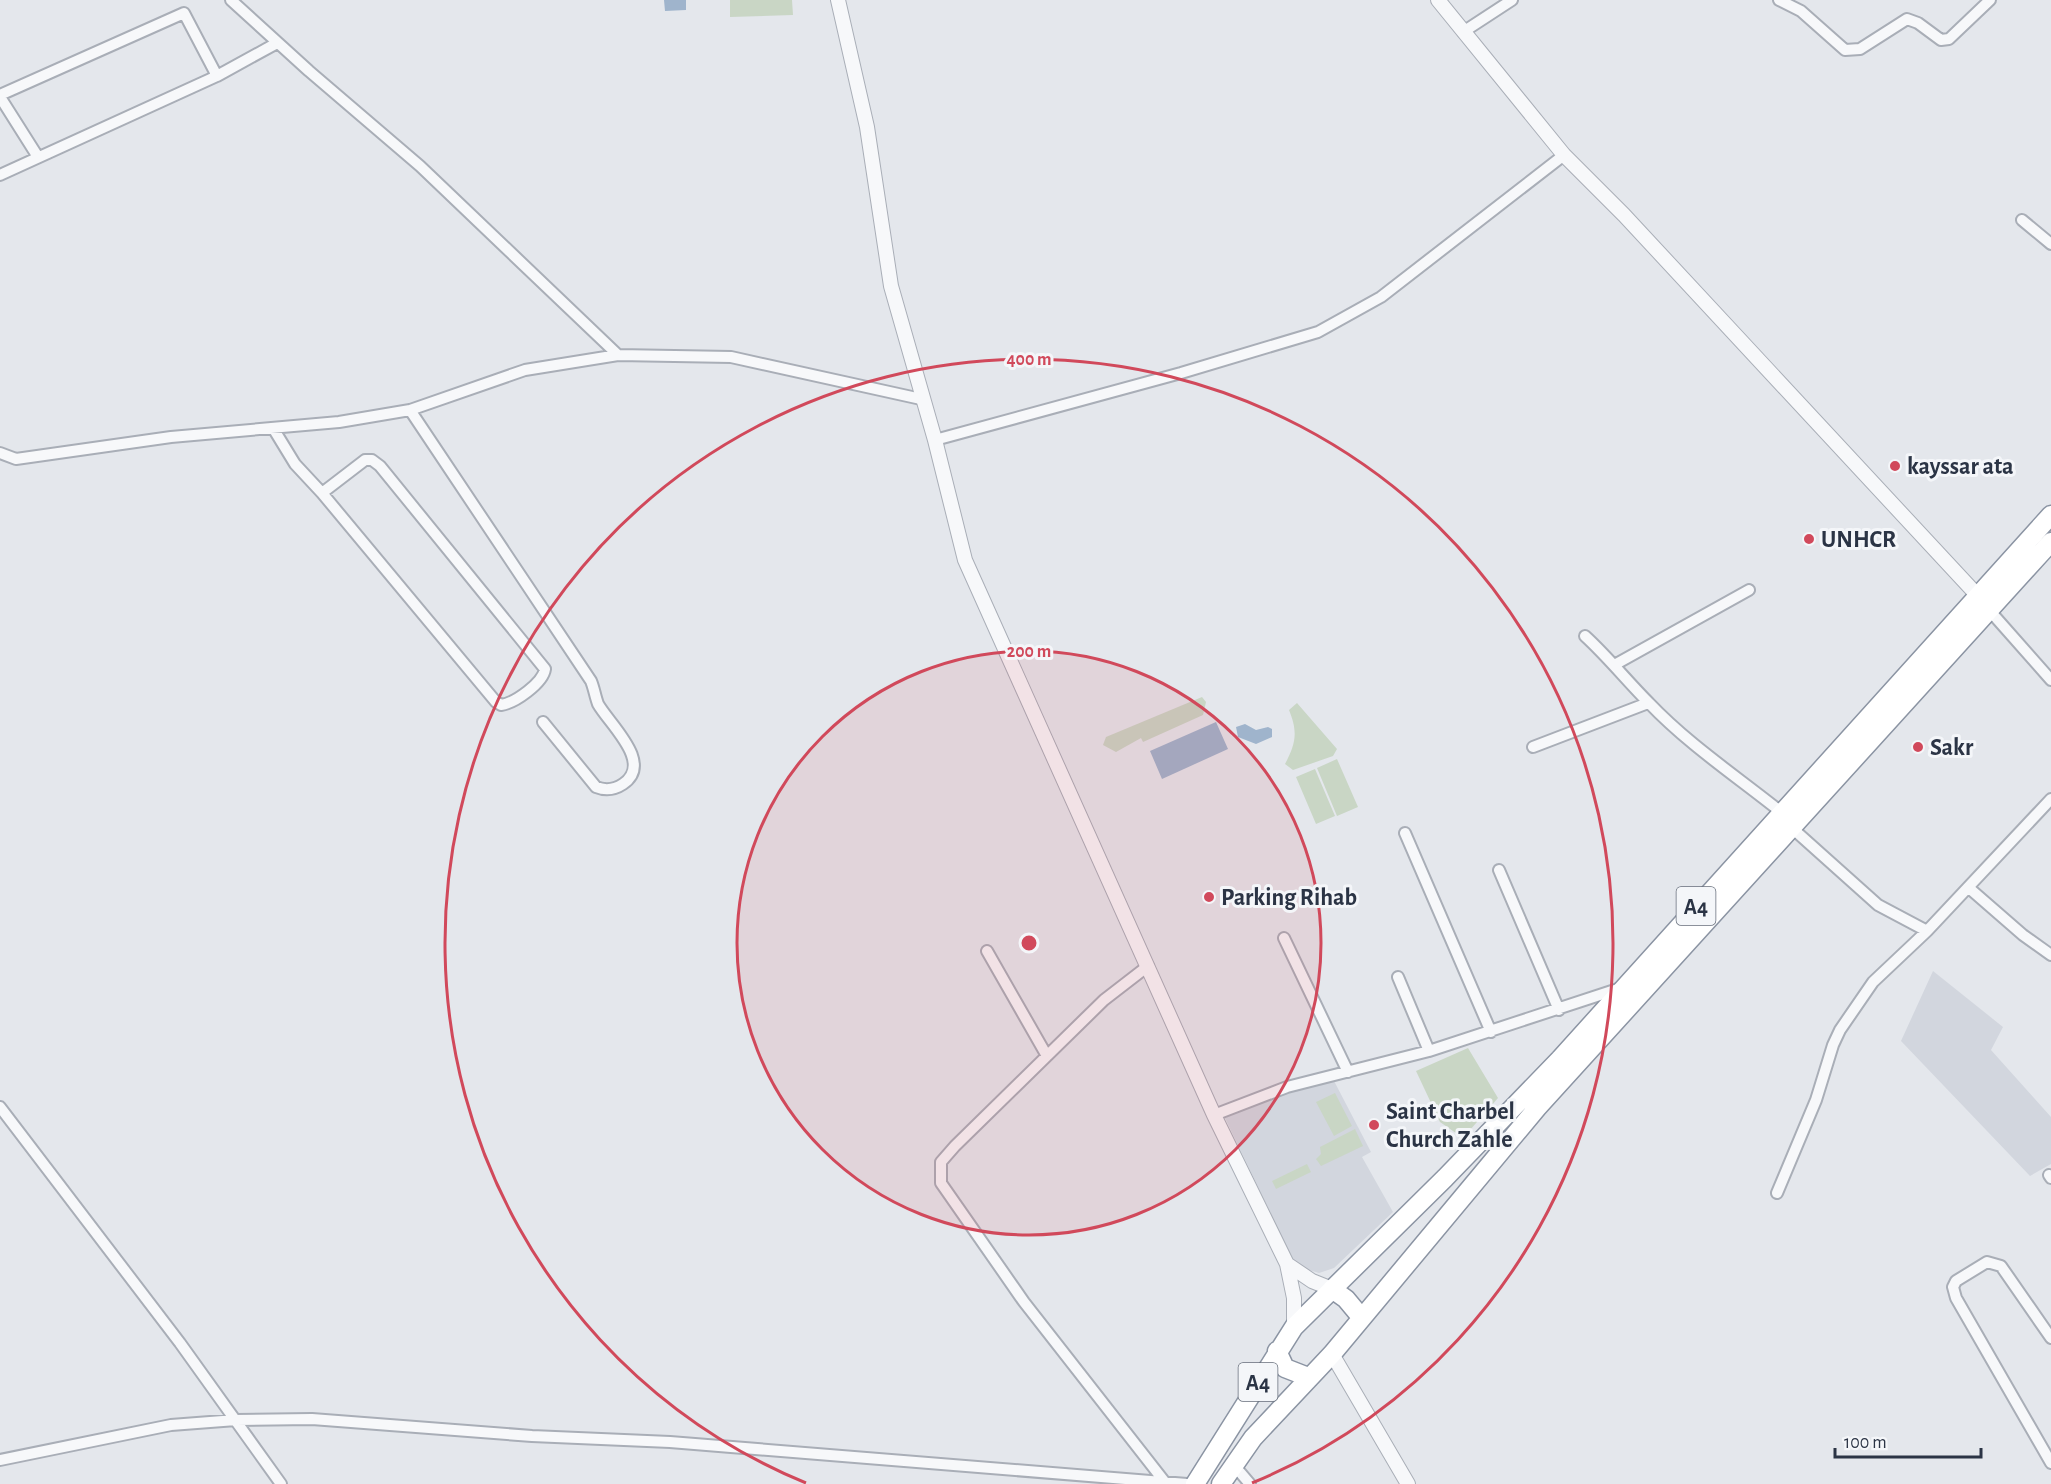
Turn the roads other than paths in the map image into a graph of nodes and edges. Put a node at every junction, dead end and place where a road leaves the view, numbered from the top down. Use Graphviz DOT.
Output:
graph roads {
  1 [pos="231,0"];
  2 [pos="838,0"];
  3 [pos="1438,0"];
  4 [pos="1512,0"];
  5 [pos="1779,0"];
  6 [pos="1990,0"];
  7 [pos="1463,32"];
  8 [pos="277,43"];
  9 [pos="217,76"];
  10 [pos="0,96"];
  11 [pos="1564,156"];
  12 [pos="38,157"];
  13 [pos="0,175"];
  14 [pos="2022,220"];
  15 [pos="2051,244"];
  16 [pos="618,355"];
  17 [pos="921,399"];
  18 [pos="410,410"];
  19 [pos="273,428"];
  20 [pos="935,440"];
  21 [pos="0,453"];
  22 [pos="321,493"];
  23 [pos="2051,515"];
  24 [pos="2051,542"];
  25 [pos="1749,590"];
  26 [pos="1978,596"];
  27 [pos="1990,611"];
  28 [pos="1585,636"];
  29 [pos="1616,664"];
  30 [pos="2051,680"];
  31 [pos="1648,703"];
  32 [pos="543,722"];
  33 [pos="1533,747"];
  34 [pos="2051,799"];
  35 [pos="1781,812"];
  36 [pos="1792,828"];
  37 [pos="1405,833"];
  38 [pos="1499,870"];
  39 [pos="1969,888"];
  40 [pos="1927,931"];
  41 [pos="1284,938"];
  42 [pos="987,951"];
  43 [pos="2051,955"];
  44 [pos="1148,966"];
  45 [pos="1398,977"];
  46 [pos="1624,986"];
  47 [pos="1559,1010"];
  48 [pos="1491,1032"];
  49 [pos="1429,1051"];
  50 [pos="1047,1056"];
  51 [pos="1348,1072"];
  52 [pos="0,1107"];
  53 [pos="1215,1115"];
  54 [pos="1777,1193"];
  55 [pos="1287,1263"];
  56 [pos="1332,1289"];
  57 [pos="1361,1317"];
  58 [pos="1294,1327"];
  59 [pos="2051,1338"];
  60 [pos="1277,1351"];
  61 [pos="1332,1353"];
  62 [pos="1308,1377"];
  63 [pos="236,1420"];
  64 [pos="0,1460"];
  65 [pos="2051,1463"];
  66 [pos="1233,1464"];
  67 [pos="1164,1481"];
  68 [pos="280,1484"];
  69 [pos="1187,1484"];
  70 [pos="1195,1484"];
  71 [pos="1221,1484"];
  72 [pos="1250,1484"];
  73 [pos="1408,1484"];
  1 -- 8 [label="street"];
  2 -- 17 [label="street"];
  3 -- 7 [label="street"];
  4 -- 7 [label="street"];
  5 -- 6 [label="street"];
  7 -- 11 [label="street"];
  8 -- 9 [label="street"];
  8 -- 16 [label="street"];
  9 -- 10 [label="street"];
  9 -- 12 [label="street"];
  10 -- 12 [label="street"];
  11 -- 20 [label="street"];
  11 -- 26 [label="street"];
  12 -- 13 [label="street"];
  14 -- 15 [label="street"];
  16 -- 17 [label="street"];
  16 -- 18 [label="street"];
  17 -- 20 [label="street"];
  18 -- 19 [label="street"];
  18 -- 32 [label="street"];
  19 -- 21 [label="street"];
  19 -- 22 [label="street"];
  20 -- 44 [label="street"];
  22 -- 22 [label="street"];
  23 -- 26 [label="highway, A4"];
  24 -- 27 [label="highway, A4"];
  25 -- 29 [label="street"];
  26 -- 35 [label="highway, A4"];
  27 -- 30 [label="street"];
  27 -- 36 [label="highway, A4"];
  28 -- 29 [label="street"];
  29 -- 31 [label="street"];
  31 -- 33 [label="street"];
  31 -- 35 [label="street"];
  34 -- 39 [label="street"];
  35 -- 46 [label="highway, A4"];
  36 -- 40 [label="street"];
  36 -- 57 [label="highway, A4"];
  37 -- 48 [label="street"];
  38 -- 47 [label="street"];
  39 -- 40 [label="street"];
  39 -- 43 [label="street"];
  40 -- 54 [label="street"];
  41 -- 51 [label="street"];
  42 -- 50 [label="street"];
  44 -- 50 [label="street"];
  44 -- 53 [label="street"];
  45 -- 49 [label="street"];
  46 -- 47 [label="street"];
  46 -- 56 [label="highway, A4"];
  47 -- 48 [label="street"];
  48 -- 49 [label="street"];
  49 -- 51 [label="street"];
  50 -- 67 [label="street"];
  51 -- 53 [label="street"];
  52 -- 63 [label="street"];
  53 -- 55 [label="street"];
  55 -- 56 [label="street"];
  55 -- 58 [label="street"];
  56 -- 57 [label="highway"];
  56 -- 58 [label="highway, A4"];
  57 -- 61 [label="highway, A4"];
  58 -- 60 [label="highway, A4"];
  59 -- 65 [label="street"];
  60 -- 62 [label="highway"];
  60 -- 70 [label="highway, A4"];
  61 -- 62 [label="highway, A4"];
  61 -- 73 [label="street"];
  62 -- 66 [label="highway, A4"];
  63 -- 64 [label="street"];
  63 -- 67 [label="street"];
  63 -- 68 [label="street"];
  66 -- 71 [label="highway, A4"];
  66 -- 72 [label="street"];
  67 -- 69 [label="street"];
}
